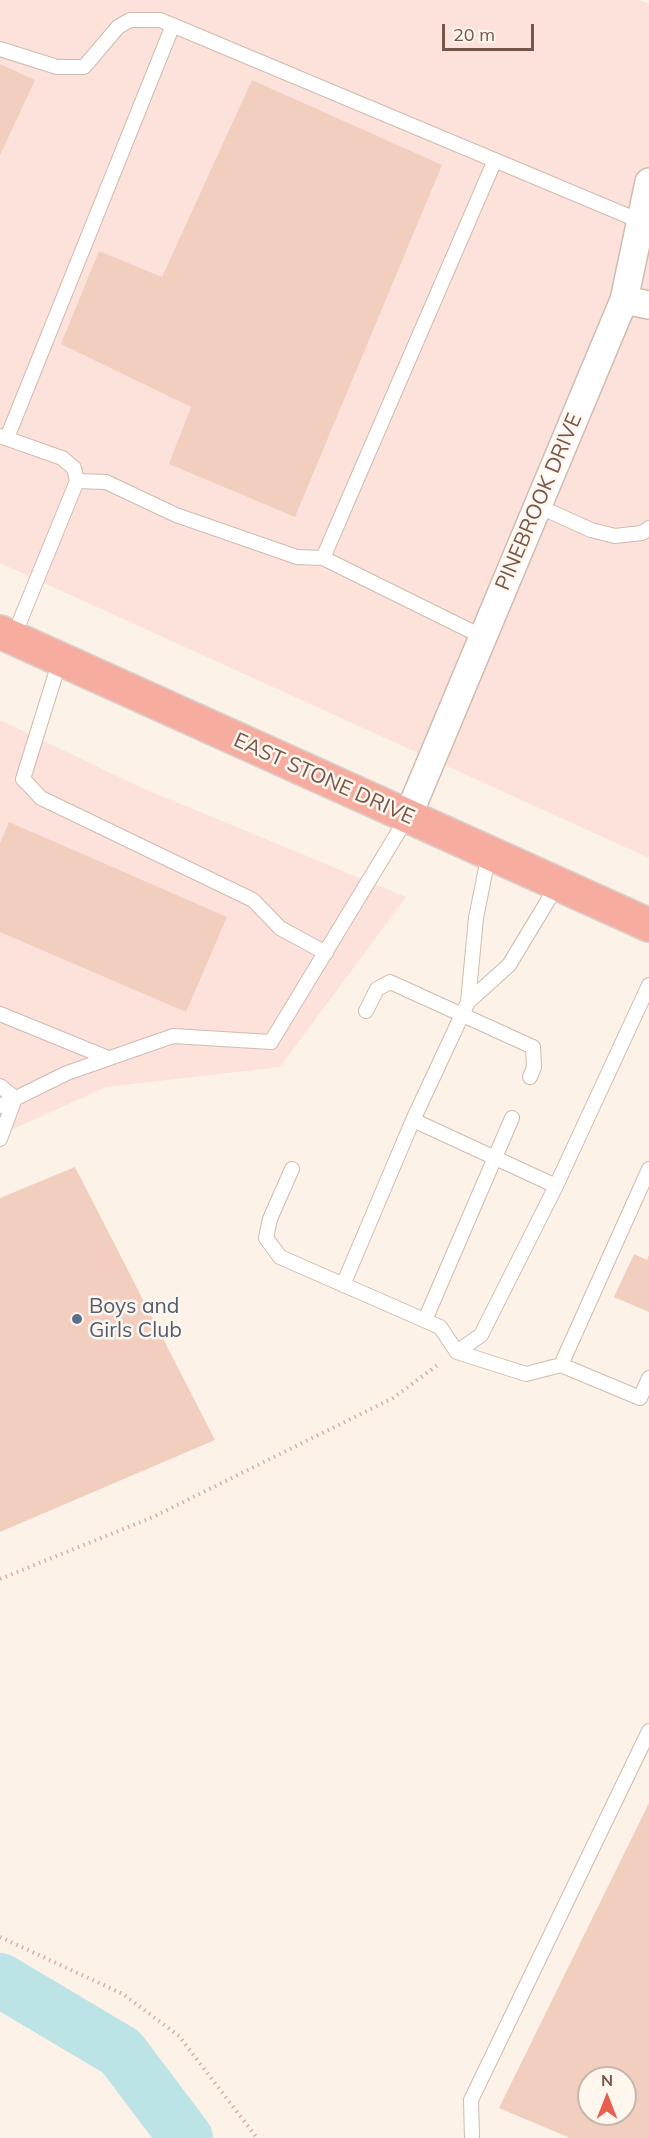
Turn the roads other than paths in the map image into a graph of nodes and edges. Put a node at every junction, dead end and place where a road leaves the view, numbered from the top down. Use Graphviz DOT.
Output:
graph roads {
  1 [pos="173,25"];
  2 [pos="0,49"];
  3 [pos="495,160"];
  4 [pos="649,182"];
  5 [pos="640,221"];
  6 [pos="636,302"];
  7 [pos="3,437"];
  8 [pos="77,482"];
  9 [pos="538,506"];
  10 [pos="649,528"];
  11 [pos="323,558"];
  12 [pos="7,635"];
  13 [pos="483,637"];
  14 [pos="60,660"];
  15 [pos="408,816"];
  16 [pos="489,853"];
  17 [pos="558,884"];
  18 [pos="649,925"];
  19 [pos="326,953"];
  20 [pos="649,985"];
  21 [pos="465,1008"];
  22 [pos="366,1011"];
  23 [pos="0,1014"];
  24 [pos="108,1058"];
  25 [pos="530,1077"];
  26 [pos="0,1086"];
  27 [pos="15,1098"];
  28 [pos="0,1106"];
  29 [pos="512,1118"];
  30 [pos="413,1120"];
  31 [pos="0,1138"];
  32 [pos="495,1158"];
  33 [pos="292,1169"];
  34 [pos="649,1170"];
  35 [pos="556,1186"];
  36 [pos="343,1284"];
  37 [pos="425,1320"];
  38 [pos="457,1352"];
  39 [pos="561,1365"];
  40 [pos="649,1378"];
  41 [pos="649,1731"];
  42 [pos="472,2138"];
  1 -- 2 [label="lane"];
  1 -- 3 [label="lane"];
  1 -- 7 [label="lane"];
  3 -- 5 [label="lane"];
  3 -- 11 [label="lane"];
  4 -- 5 [label="street, PINEBROOK DRIVE"];
  5 -- 6 [label="street, PINEBROOK DRIVE"];
  6 -- 9 [label="street, PINEBROOK DRIVE"];
  7 -- 8 [label="lane"];
  8 -- 11 [label="lane"];
  8 -- 12 [label="lane"];
  9 -- 10 [label="lane"];
  9 -- 13 [label="street, PINEBROOK DRIVE"];
  11 -- 13 [label="lane"];
  12 -- 14 [label="highway, EAST STONE DRIVE"];
  13 -- 15 [label="street, PINEBROOK DRIVE"];
  14 -- 15 [label="highway, EAST STONE DRIVE"];
  14 -- 19 [label="lane"];
  15 -- 16 [label="highway, EAST STONE DRIVE"];
  15 -- 19 [label="lane"];
  16 -- 17 [label="highway, EAST STONE DRIVE"];
  16 -- 21 [label="lane"];
  17 -- 18 [label="highway, EAST STONE DRIVE"];
  17 -- 21 [label="lane"];
  19 -- 24 [label="lane"];
  20 -- 35 [label="lane"];
  21 -- 22 [label="lane"];
  21 -- 25 [label="lane"];
  21 -- 30 [label="lane"];
  23 -- 24 [label="lane"];
  24 -- 27 [label="lane"];
  26 -- 27 [label="lane"];
  27 -- 28 [label="lane"];
  27 -- 31 [label="lane"];
  29 -- 32 [label="lane"];
  30 -- 32 [label="lane"];
  30 -- 36 [label="lane"];
  32 -- 35 [label="lane"];
  32 -- 37 [label="lane"];
  33 -- 36 [label="lane"];
  34 -- 39 [label="lane"];
  35 -- 38 [label="lane"];
  36 -- 37 [label="lane"];
  37 -- 38 [label="lane"];
  38 -- 39 [label="lane"];
  39 -- 40 [label="lane"];
  41 -- 42 [label="lane"];
}
